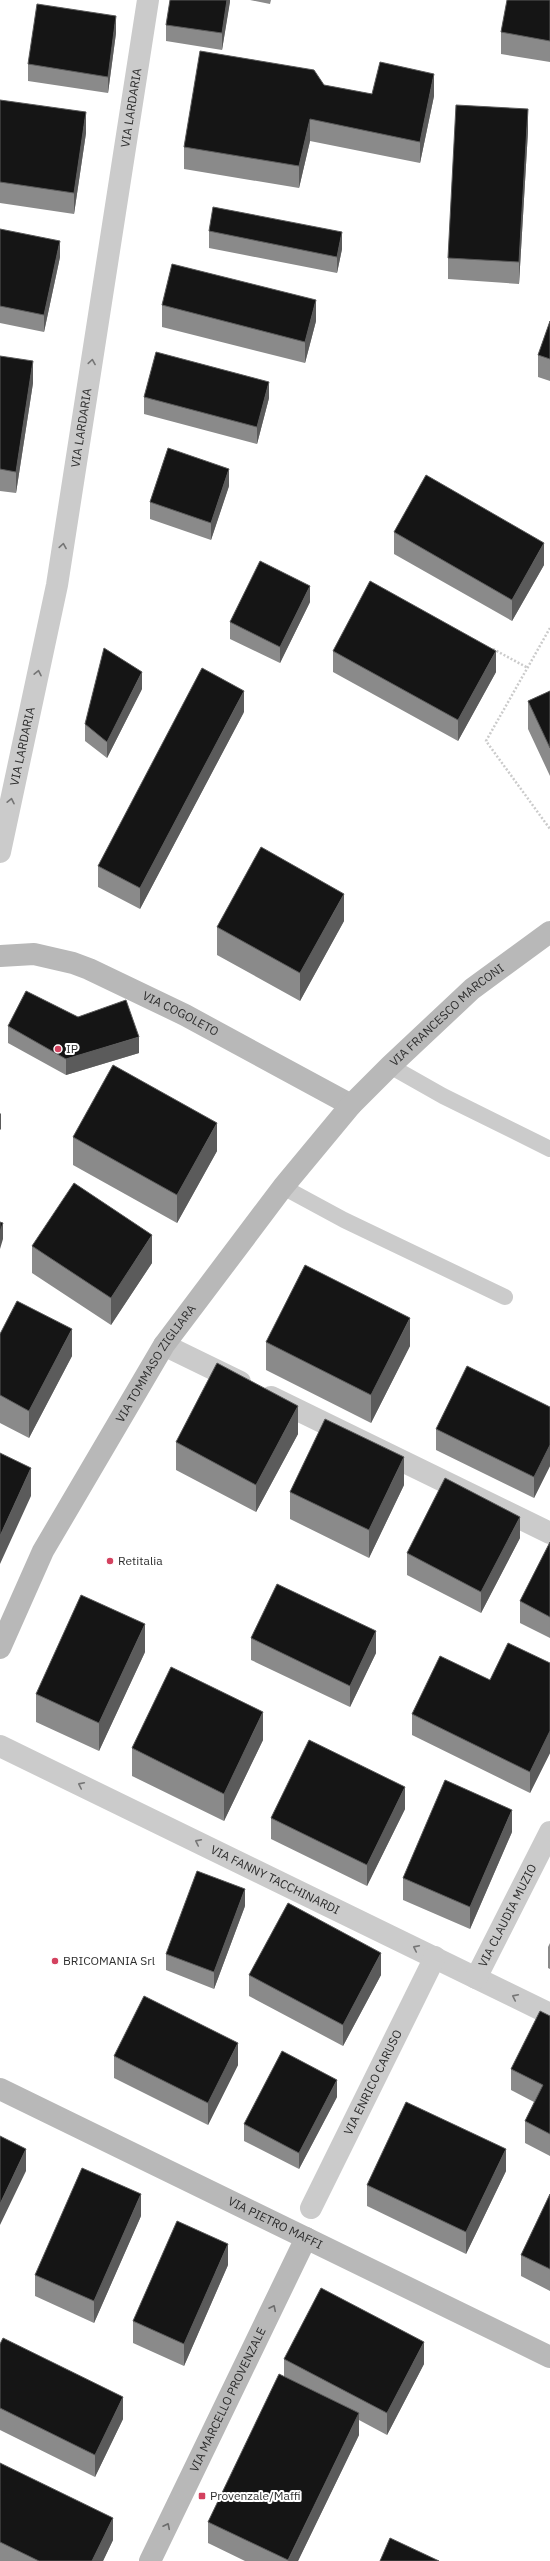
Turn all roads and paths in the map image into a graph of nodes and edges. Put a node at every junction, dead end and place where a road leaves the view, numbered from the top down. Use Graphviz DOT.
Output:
graph roads {
  1 [pos="148,0"];
  2 [pos="550,628"];
  3 [pos="486,646"];
  4 [pos="528,668"];
  5 [pos="550,830"];
  6 [pos="0,852"];
  7 [pos="550,932"];
  8 [pos="0,956"];
  9 [pos="390,1066"];
  10 [pos="351,1105"];
  11 [pos="550,1149"];
  12 [pos="283,1187"];
  13 [pos="505,1297"];
  14 [pos="164,1345"];
  15 [pos="550,1533"];
  16 [pos="0,1648"];
  17 [pos="0,1746"];
  18 [pos="550,1832"];
  19 [pos="434,1958"];
  20 [pos="476,1978"];
  21 [pos="550,2014"];
  22 [pos="0,2089"];
  23 [pos="311,2208"];
  24 [pos="306,2238"];
  25 [pos="550,2357"];
  26 [pos="150,2561"];
  6 -- 1 [label="street, VIA LARDARIA, one-way"];
  2 -- 4 [label="path"];
  3 -- 4 [label="path"];
  4 -- 5 [label="path"];
  7 -- 9 [label="street, VIA FRANCESCO MARCONI"];
  8 -- 10 [label="street, VIA COGOLETO"];
  9 -- 10 [label="street, VIA FRANCESCO MARCONI"];
  9 -- 11 [label="lane"];
  10 -- 12 [label="street, VIA TOMMASO ZIGLIARA"];
  12 -- 13 [label="lane"];
  12 -- 14 [label="street, VIA TOMMASO ZIGLIARA"];
  14 -- 15 [label="street"];
  14 -- 16 [label="street, VIA TOMMASO ZIGLIARA"];
  19 -- 17 [label="street, VIA FANNY TACCHINARDI, one-way"];
  18 -- 20 [label="street, VIA CLAUDIA MUZIO"];
  19 -- 20 [label="street, VIA FANNY TACCHINARDI"];
  19 -- 23 [label="street, VIA ENRICO CARUSO"];
  21 -- 20 [label="street, VIA FANNY TACCHINARDI, one-way"];
  22 -- 24 [label="street, VIA PIETRO MAFFI"];
  24 -- 25 [label="street, VIA PIETRO MAFFI"];
  26 -- 24 [label="street, VIA MARCELLO PROVENZALE, one-way"];
}
